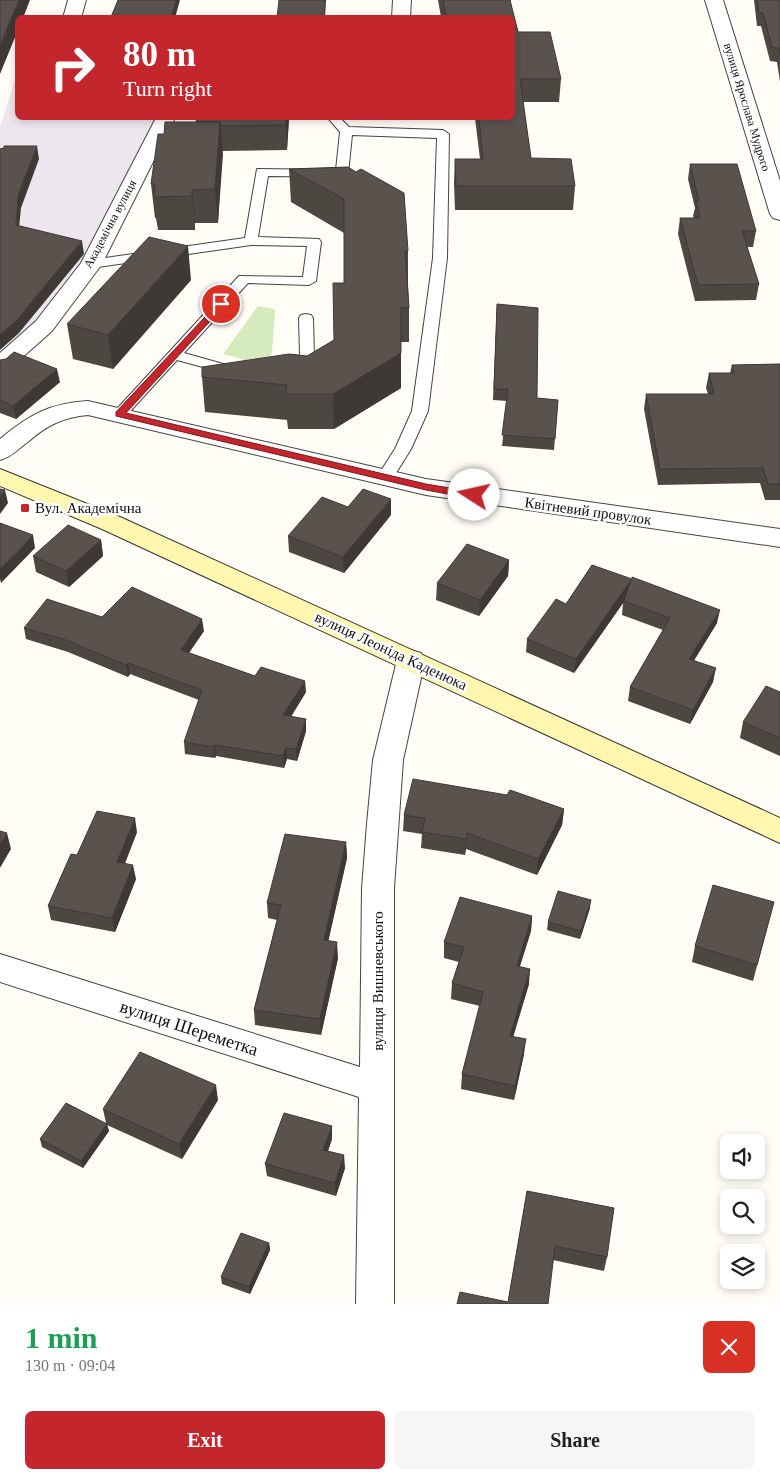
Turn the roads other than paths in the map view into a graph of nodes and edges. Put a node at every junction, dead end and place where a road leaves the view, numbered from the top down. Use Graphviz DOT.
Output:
graph roads {
  1 [pos="77,0"];
  2 [pos="402,0"];
  3 [pos="714,0"];
  4 [pos="73,15"];
  5 [pos="401,15"];
  6 [pos="164,120"];
  7 [pos="336,120"];
  8 [pos="346,131"];
  9 [pos="780,214"];
  10 [pos="251,241"];
  11 [pos="91,264"];
  12 [pos="306,318"];
  13 [pos="174,355"];
  14 [pos="0,365"];
  15 [pos="279,372"];
  16 [pos="253,377"];
  17 [pos="120,414"];
  18 [pos="0,452"];
  19 [pos="0,477"];
  20 [pos="385,477"];
  21 [pos="780,538"];
  22 [pos="411,660"];
  23 [pos="780,831"];
  24 [pos="0,968"];
  25 [pos="378,1088"];
  26 [pos="375,1304"];
  1 -- 4 [label="street"];
  2 -- 5 [label="street"];
  3 -- 9 [label="street, вулиця Ярослава Мудрого"];
  6 -- 11 [label="street, Академічна вулиця"];
  7 -- 8 [label="lane"];
  8 -- 10 [label="lane"];
  8 -- 20 [label="lane"];
  10 -- 11 [label="lane"];
  10 -- 13 [label="lane"];
  11 -- 14 [label="street, Академічна вулиця"];
  12 -- 15 [label="lane"];
  13 -- 16 [label="lane"];
  13 -- 17 [label="lane"];
  17 -- 18 [label="street, Квітневий провулок"];
  17 -- 20 [label="street, Квітневий провулок"];
  19 -- 22 [label="street, вулиця Леоніда Каденюка"];
  20 -- 21 [label="street, Квітневий провулок"];
  22 -- 23 [label="street, вулиця Леоніда Каденюка"];
  22 -- 25 [label="street, вулиця Вишневського"];
  24 -- 25 [label="street, вулиця Шереметка"];
  25 -- 26 [label="street, вулиця Вишневського"];
}
